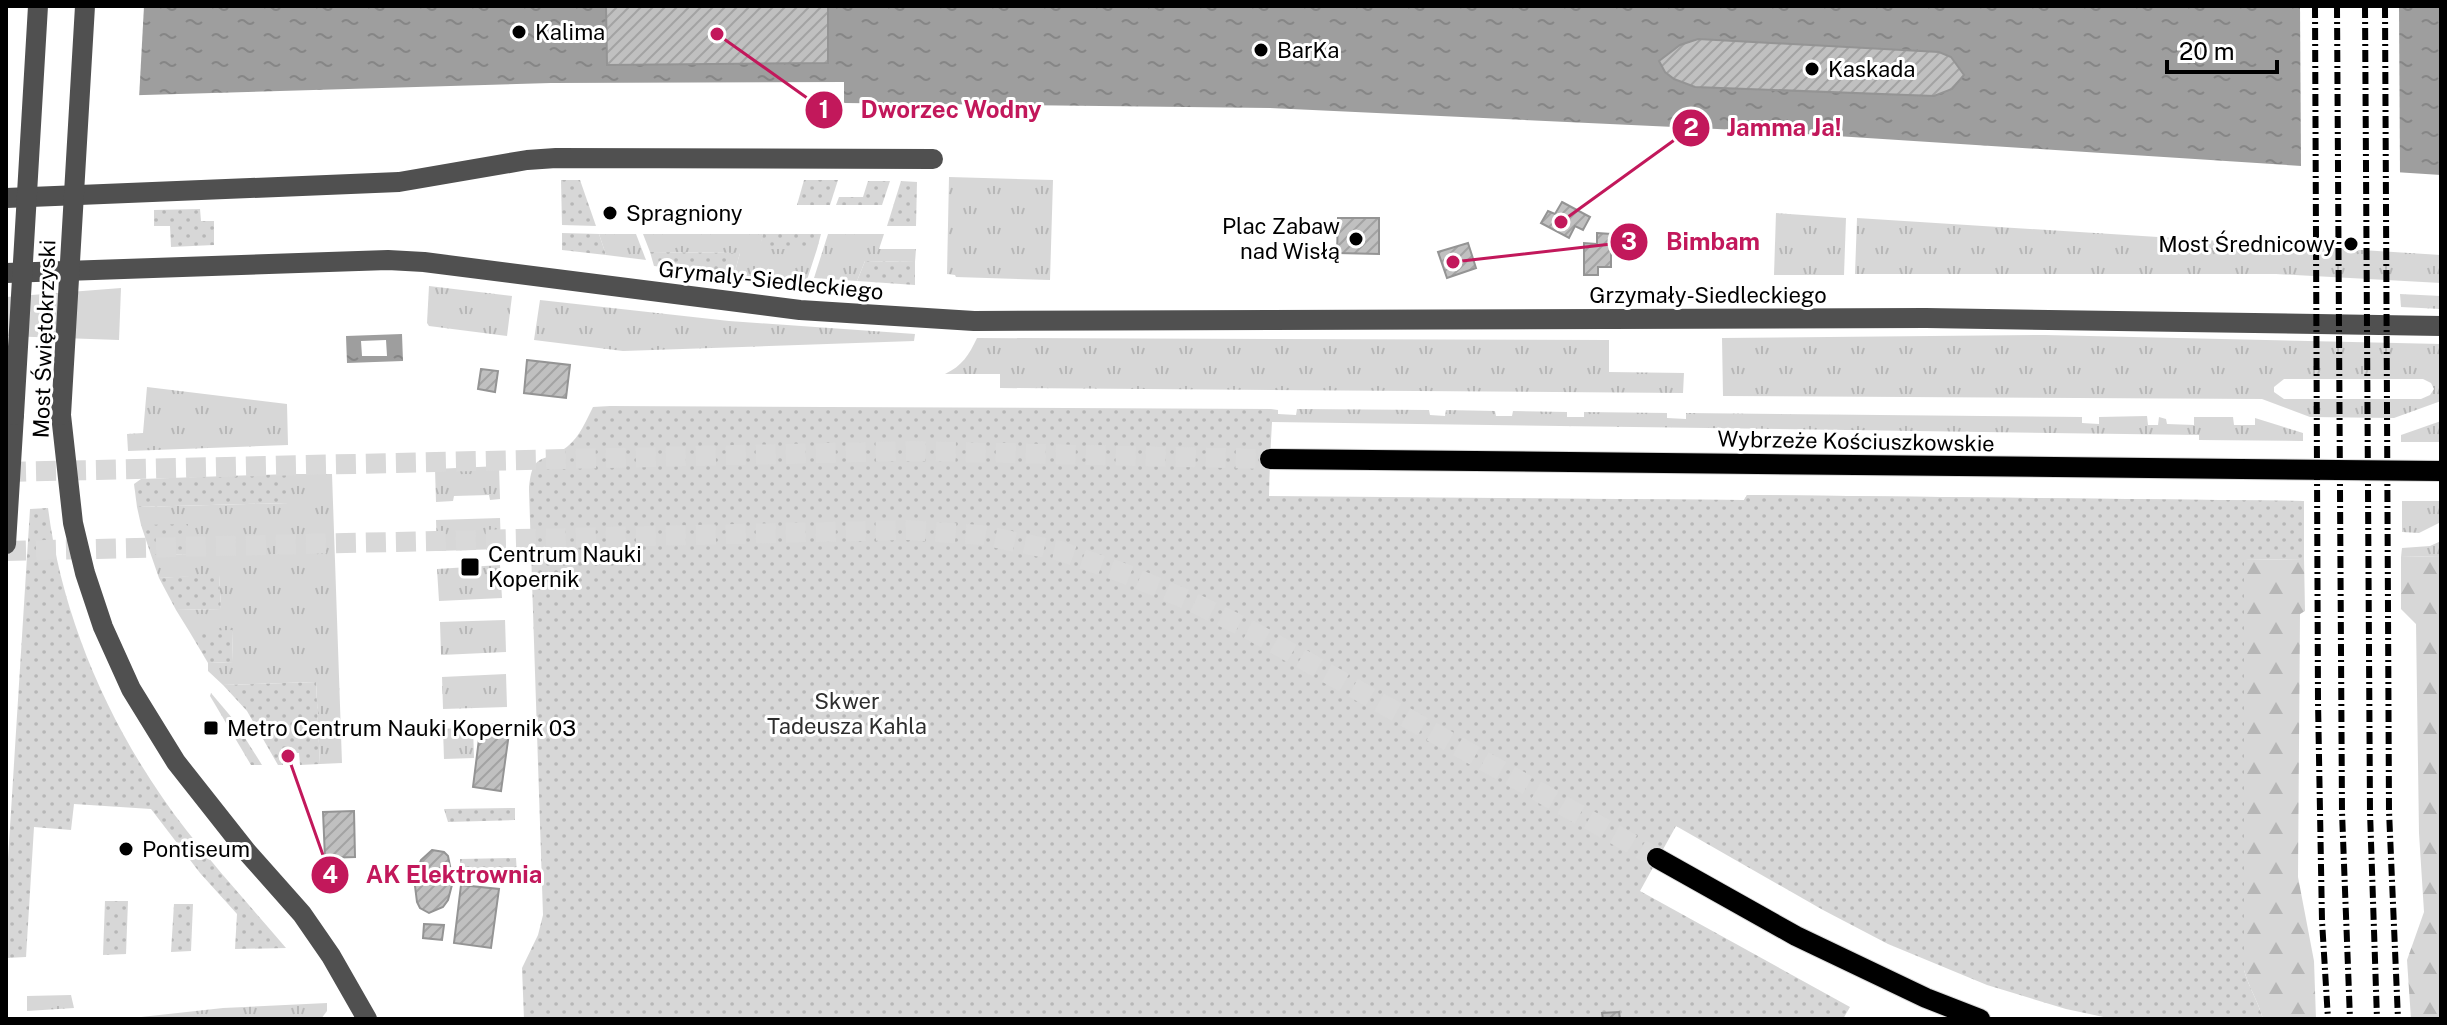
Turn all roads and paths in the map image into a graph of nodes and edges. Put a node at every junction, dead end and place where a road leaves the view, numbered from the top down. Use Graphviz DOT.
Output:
graph roads {
  1 [pos="38,6"];
  2 [pos="85,6"];
  3 [pos="933,159"];
  4 [pos="6,198"];
  5 [pos="6,273"];
  6 [pos="974,321"];
  7 [pos="2441,326"];
  8 [pos="1270,459"];
  9 [pos="2441,471"];
  10 [pos="6,544"];
  11 [pos="1657,858"];
  12 [pos="367,1019"];
  13 [pos="1980,1019"];
  1 -- 10 [label="street, Most Świętokrzyski, bridge"];
  2 -- 12 [label="street, Most Świętokrzyski, bridge"];
  3 -- 4 [label="street"];
  5 -- 6 [label="street, Grymaly-Siedleckiego"];
  6 -- 7 [label="street, Grzymały-Siedleckiego"];
  8 -- 9 [label="main road, Wybrzeże Kościuszkowskie"];
  11 -- 13 [label="main road"];
}
